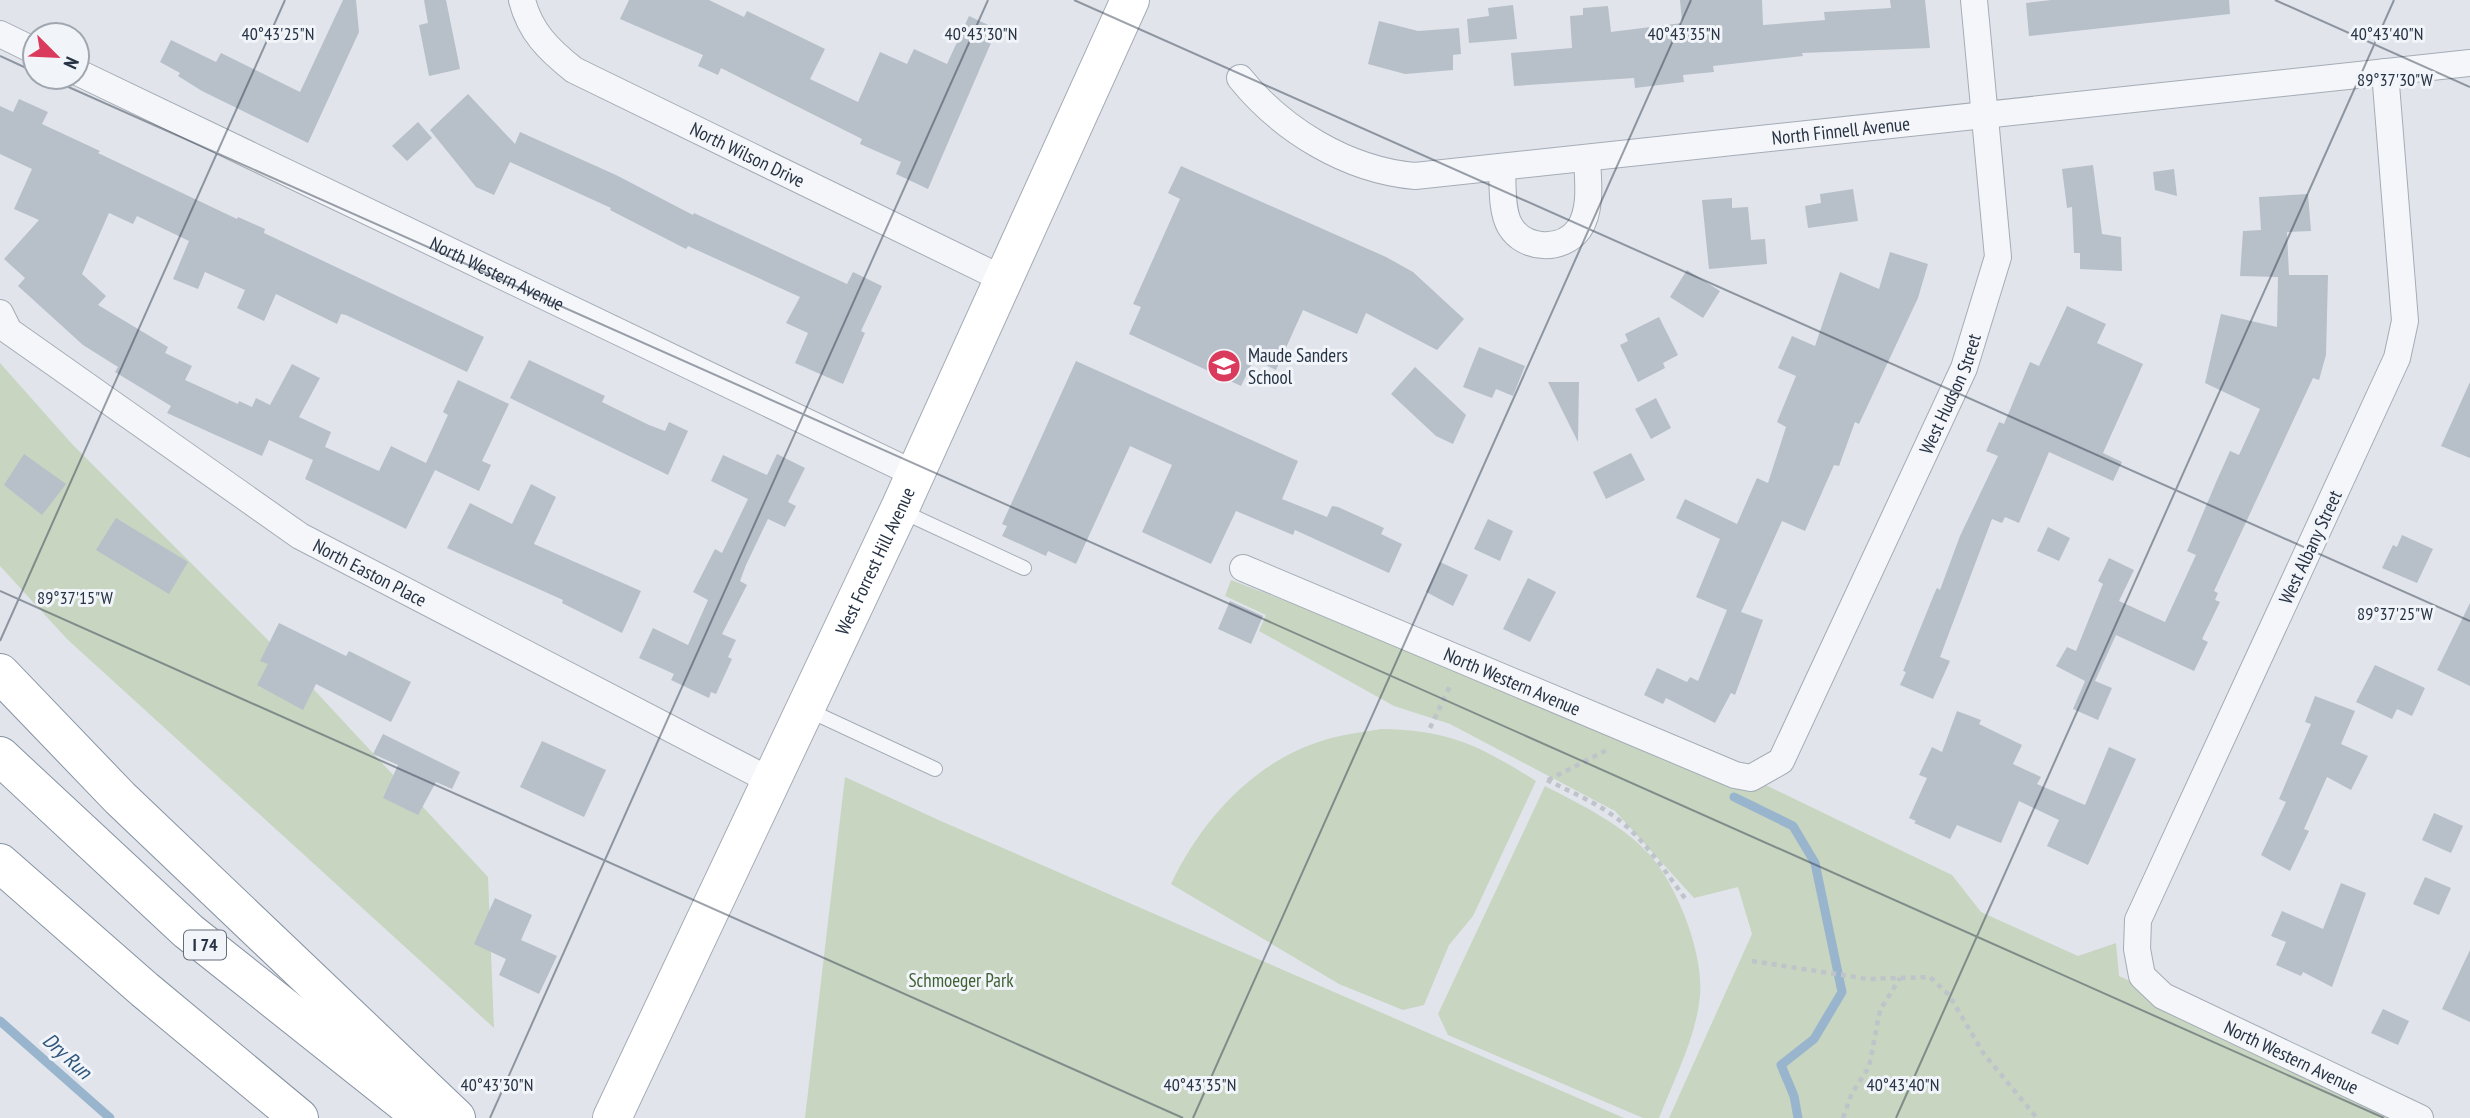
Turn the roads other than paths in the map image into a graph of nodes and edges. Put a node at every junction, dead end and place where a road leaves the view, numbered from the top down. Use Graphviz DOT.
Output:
graph roads {
  1 [pos="522,0"];
  2 [pos="1130,0"];
  3 [pos="1974,0"];
  4 [pos="0,34"];
  5 [pos="21,44"];
  6 [pos="2470,63"];
  7 [pos="2385,72"];
  8 [pos="1240,78"];
  9 [pos="91,79"];
  10 [pos="1986,116"];
  11 [pos="1587,159"];
  12 [pos="1502,167"];
  13 [pos="1003,279"];
  14 [pos="0,313"];
  15 [pos="915,474"];
  16 [pos="899,510"];
  17 [pos="1024,568"];
  18 [pos="1243,568"];
  19 [pos="0,673"];
  20 [pos="806,710"];
  21 [pos="0,757"];
  22 [pos="1781,761"];
  23 [pos="935,769"];
  24 [pos="773,782"];
  25 [pos="0,863"];
  26 [pos="0,888"];
  27 [pos="2163,996"];
  28 [pos="292,1118"];
  29 [pos="299,1118"];
  30 [pos="424,1118"];
  31 [pos="456,1118"];
  32 [pos="612,1118"];
  33 [pos="2420,1118"];
  1 -- 13 [label="street, North Wilson Drive"];
  2 -- 13 [label="main road, West Forrest Hill Avenue"];
  3 -- 10 [label="street, West Hudson Street"];
  4 -- 5 [label="street"];
  6 -- 7 [label="street, North Finnell Avenue"];
  7 -- 10 [label="street, North Finnell Avenue"];
  7 -- 27 [label="street, West Albany Street"];
  8 -- 12 [label="street, North Finnell Avenue"];
  9 -- 15 [label="street, North Western Avenue"];
  10 -- 11 [label="street, North Finnell Avenue"];
  10 -- 22 [label="street, West Hudson Street"];
  11 -- 12 [label="street, North Finnell Avenue"];
  11 -- 12 [label="street"];
  13 -- 15 [label="main road, West Forrest Hill Avenue"];
  14 -- 24 [label="street, North Easton Place"];
  15 -- 16 [label="main road, West Forrest Hill Avenue"];
  16 -- 17 [label="lane"];
  16 -- 20 [label="main road, West Forrest Hill Avenue"];
  18 -- 22 [label="street, North Western Avenue"];
  19 -- 31 [label="main road"];
  20 -- 23 [label="lane"];
  20 -- 24 [label="main road, West Forrest Hill Avenue"];
  21 -- 30 [label="main road, I 74"];
  24 -- 32 [label="main road, West Forrest Hill Avenue"];
  25 -- 29 [label="main road"];
  26 -- 28 [label="main road"];
  27 -- 33 [label="street, North Western Avenue"];
}
